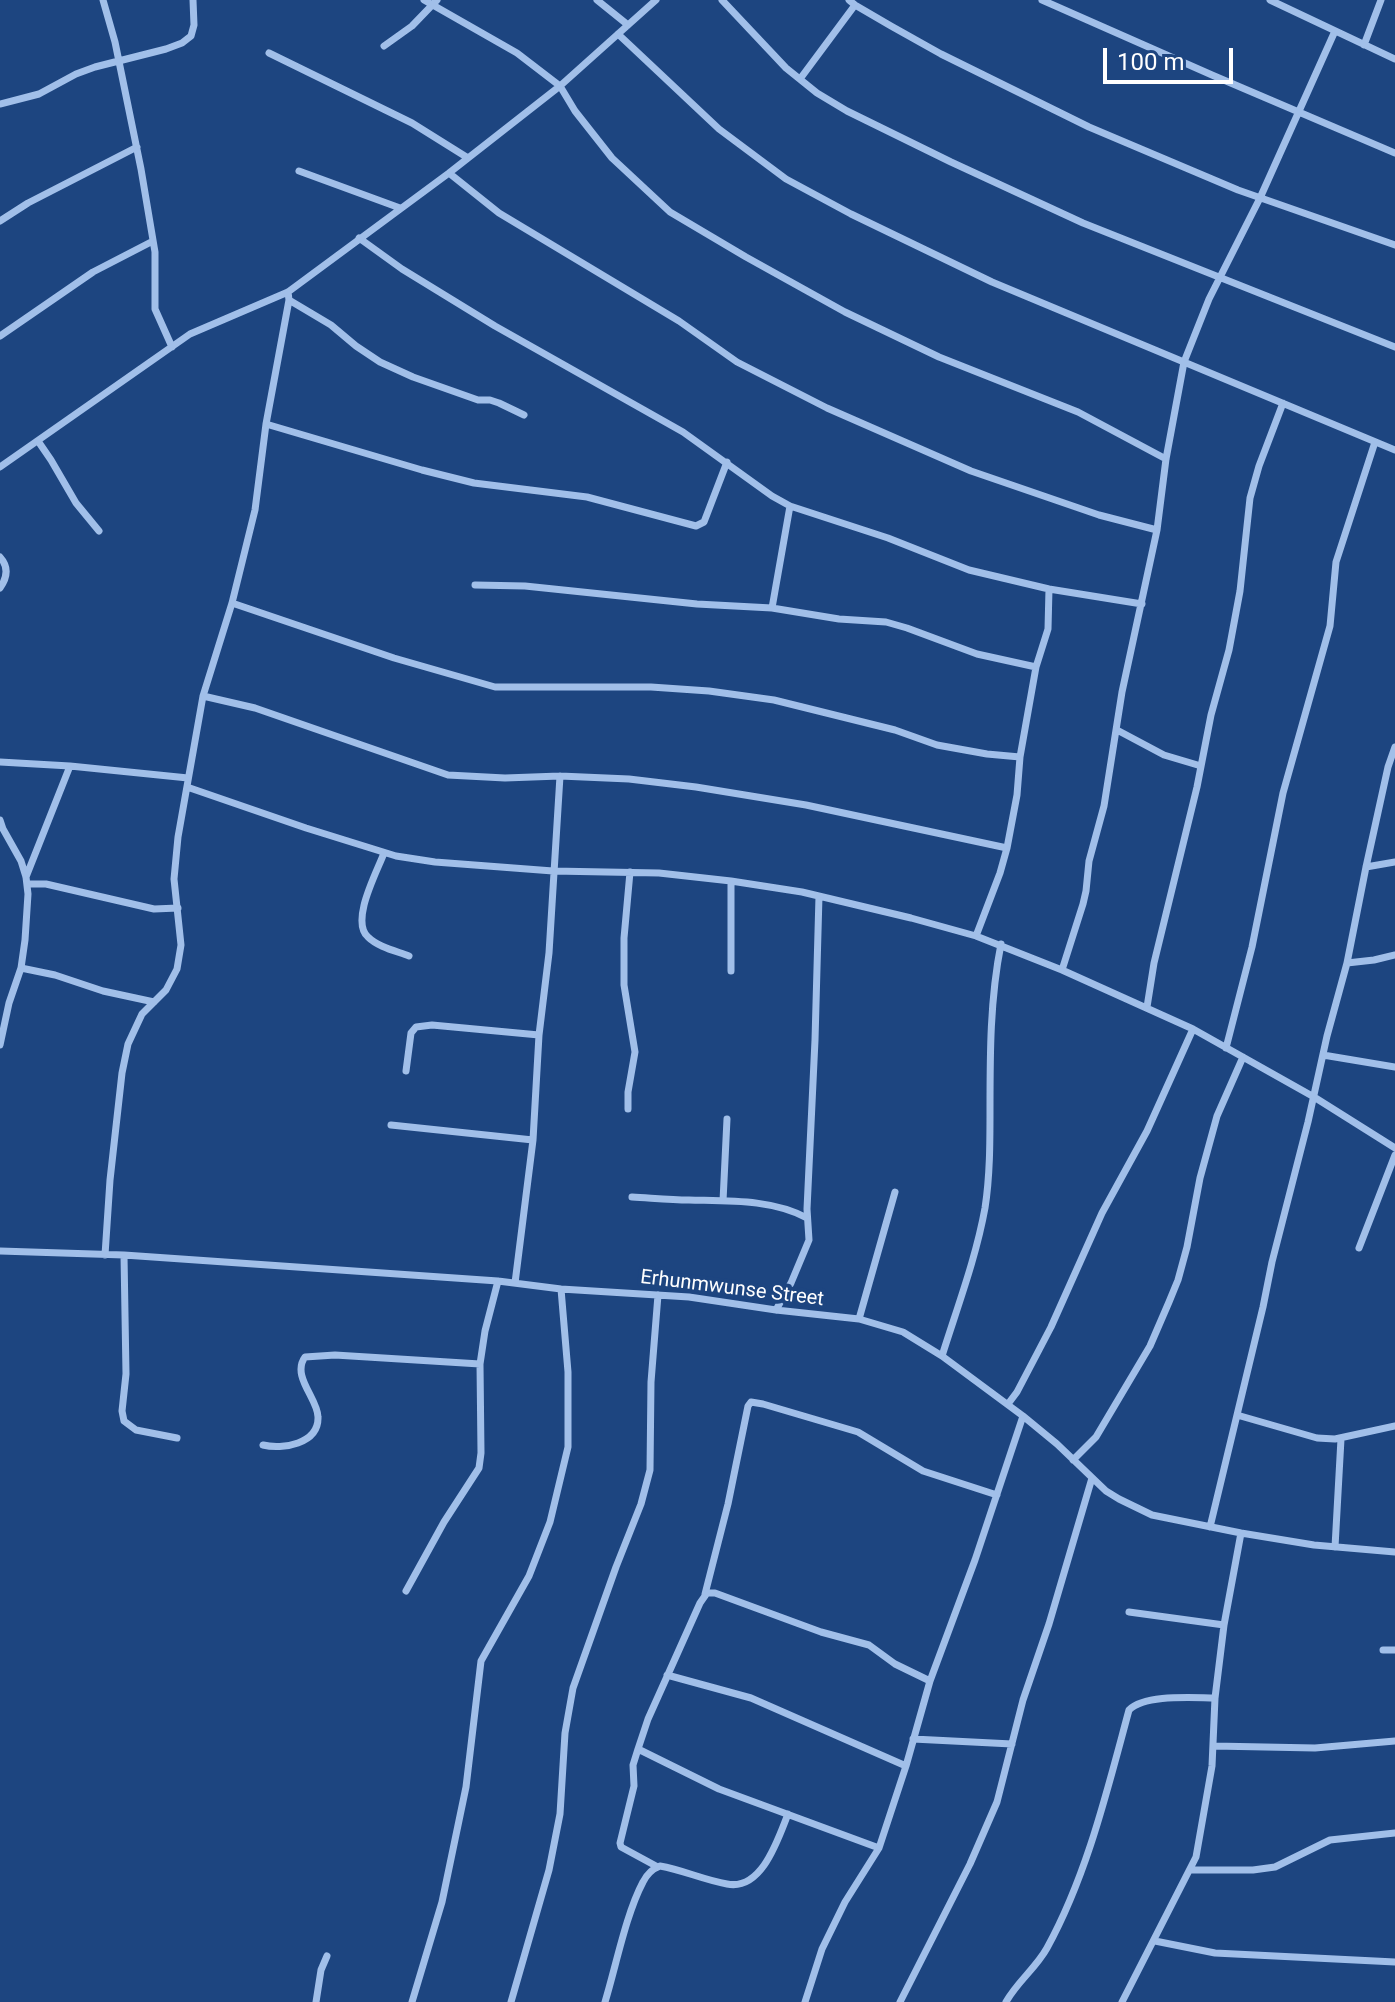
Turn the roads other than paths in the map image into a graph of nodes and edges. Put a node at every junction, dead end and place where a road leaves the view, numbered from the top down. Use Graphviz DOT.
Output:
graph roads {
  1 [pos="103,0"];
  2 [pos="193,0"];
  3 [pos="424,0"];
  4 [pos="597,0"];
  5 [pos="656,0"];
  6 [pos="722,0"];
  7 [pos="1042,0"];
  8 [pos="1270,0"];
  9 [pos="1381,0"];
  10 [pos="435,3"];
  11 [pos="852,3"];
  12 [pos="628,25"];
  13 [pos="1335,31"];
  14 [pos="618,34"];
  15 [pos="1364,45"];
  16 [pos="384,46"];
  17 [pos="269,53"];
  18 [pos="1395,59"];
  19 [pos="119,61"];
  20 [pos="800,79"];
  21 [pos="560,86"];
  22 [pos="0,104"];
  23 [pos="1297,112"];
  24 [pos="137,147"];
  25 [pos="1395,153"];
  26 [pos="468,158"];
  27 [pos="299,171"];
  28 [pos="449,173"];
  29 [pos="1260,198"];
  30 [pos="400,208"];
  31 [pos="0,221"];
  32 [pos="359,238"];
  33 [pos="153,241"];
  34 [pos="1395,245"];
  35 [pos="1219,278"];
  36 [pos="288,296"];
  37 [pos="0,336"];
  38 [pos="172,347"];
  39 [pos="1395,347"];
  40 [pos="1184,362"];
  41 [pos="1283,403"];
  42 [pos="524,415"];
  43 [pos="266,424"];
  44 [pos="38,441"];
  45 [pos="1375,442"];
  46 [pos="1395,450"];
  47 [pos="1166,459"];
  48 [pos="727,462"];
  49 [pos="0,467"];
  50 [pos="790,506"];
  51 [pos="1157,530"];
  52 [pos="99,531"];
  53 [pos="0,557"];
  54 [pos="475,585"];
  55 [pos="0,588"];
  56 [pos="1049,589"];
  57 [pos="232,603"];
  58 [pos="1142,604"];
  59 [pos="772,608"];
  60 [pos="1036,667"];
  61 [pos="203,696"];
  62 [pos="1117,730"];
  63 [pos="1395,747"];
  64 [pos="1020,757"];
  65 [pos="0,762"];
  66 [pos="70,766"];
  67 [pos="1201,766"];
  68 [pos="1392,766"];
  69 [pos="560,776"];
  70 [pos="188,783"];
  71 [pos="0,820"];
  72 [pos="1007,848"];
  73 [pos="384,853"];
  74 [pos="1395,862"];
  75 [pos="1366,867"];
  76 [pos="553,871"];
  77 [pos="630,872"];
  78 [pos="27,880"];
  79 [pos="731,881"];
  80 [pos="819,896"];
  81 [pos="178,908"];
  82 [pos="976,936"];
  83 [pos="1001,944"];
  84 [pos="1395,955"];
  85 [pos="409,956"];
  86 [pos="1347,963"];
  87 [pos="21,968"];
  88 [pos="1062,970"];
  89 [pos="731,971"];
  90 [pos="154,1002"];
  91 [pos="1147,1007"];
  92 [pos="1193,1029"];
  93 [pos="539,1035"];
  94 [pos="0,1045"];
  95 [pos="1226,1048"];
  96 [pos="1323,1055"];
  97 [pos="1243,1057"];
  98 [pos="1395,1067"];
  99 [pos="406,1071"];
  100 [pos="1314,1097"];
  101 [pos="628,1109"];
  102 [pos="727,1119"];
  103 [pos="391,1125"];
  104 [pos="533,1140"];
  105 [pos="1395,1148"];
  106 [pos="1395,1155"];
  107 [pos="895,1192"];
  108 [pos="632,1197"];
  109 [pos="723,1201"];
  110 [pos="807,1218"];
  111 [pos="1359,1248"];
  112 [pos="0,1251"];
  113 [pos="105,1255"];
  114 [pos="124,1255"];
  115 [pos="498,1281"];
  116 [pos="515,1283"];
  117 [pos="561,1289"];
  118 [pos="658,1295"];
  119 [pos="776,1310"];
  120 [pos="859,1319"];
  121 [pos="942,1356"];
  122 [pos="480,1364"];
  123 [pos="1008,1404"];
  124 [pos="1237,1415"];
  125 [pos="1023,1416"];
  126 [pos="1395,1426"];
  127 [pos="177,1438"];
  128 [pos="1341,1439"];
  129 [pos="263,1445"];
  130 [pos="1073,1460"];
  131 [pos="1092,1478"];
  132 [pos="997,1495"];
  133 [pos="1210,1527"];
  134 [pos="1241,1533"];
  135 [pos="1335,1547"];
  136 [pos="1395,1552"];
  137 [pos="406,1591"];
  138 [pos="705,1594"];
  139 [pos="1129,1612"];
  140 [pos="1224,1625"];
  141 [pos="1383,1650"];
  142 [pos="1395,1650"];
  143 [pos="667,1675"];
  144 [pos="930,1681"];
  145 [pos="1215,1698"];
  146 [pos="913,1739"];
  147 [pos="1395,1741"];
  148 [pos="1012,1744"];
  149 [pos="1214,1746"];
  150 [pos="638,1749"];
  151 [pos="906,1766"];
  152 [pos="788,1814"];
  153 [pos="1395,1833"];
  154 [pos="879,1848"];
  155 [pos="656,1866"];
  156 [pos="1190,1870"];
  157 [pos="1155,1941"];
  158 [pos="327,1956"];
  159 [pos="1395,1962"];
  160 [pos="316,2002"];
  161 [pos="412,2002"];
  162 [pos="511,2002"];
  163 [pos="605,2002"];
  164 [pos="805,2002"];
  165 [pos="900,2002"];
  166 [pos="1006,2002"];
  167 [pos="1122,2002"];
  1 -- 19 [label="street"];
  2 -- 19 [label="street"];
  3 -- 10 [label="street"];
  4 -- 12 [label="street"];
  5 -- 12 [label="street"];
  6 -- 20 [label="street"];
  7 -- 23 [label="street"];
  8 -- 13 [label="street"];
  9 -- 15 [label="street"];
  10 -- 16 [label="street"];
  10 -- 21 [label="street"];
  11 -- 20 [label="street"];
  11 -- 29 [label="street"];
  12 -- 14 [label="street"];
  13 -- 15 [label="street"];
  13 -- 23 [label="street"];
  14 -- 21 [label="street"];
  14 -- 40 [label="street"];
  15 -- 18 [label="street"];
  17 -- 26 [label="street"];
  19 -- 22 [label="street"];
  19 -- 24 [label="street"];
  20 -- 35 [label="street"];
  21 -- 26 [label="street"];
  21 -- 47 [label="street"];
  23 -- 25 [label="street"];
  23 -- 29 [label="street"];
  24 -- 31 [label="street"];
  24 -- 33 [label="street"];
  26 -- 28 [label="street"];
  27 -- 30 [label="street"];
  28 -- 30 [label="street"];
  28 -- 51 [label="street"];
  29 -- 34 [label="street"];
  29 -- 35 [label="street"];
  30 -- 32 [label="street"];
  32 -- 36 [label="street"];
  32 -- 48 [label="street"];
  33 -- 37 [label="street"];
  33 -- 38 [label="street"];
  35 -- 39 [label="street"];
  35 -- 40 [label="street"];
  36 -- 38 [label="street"];
  36 -- 42 [label="street"];
  36 -- 43 [label="street"];
  38 -- 44 [label="street"];
  40 -- 41 [label="street"];
  40 -- 47 [label="street"];
  41 -- 45 [label="street"];
  41 -- 67 [label="street"];
  43 -- 48 [label="street"];
  43 -- 57 [label="street"];
  44 -- 49 [label="street"];
  44 -- 52 [label="street"];
  45 -- 46 [label="street"];
  45 -- 95 [label="street"];
  47 -- 51 [label="street"];
  48 -- 50 [label="street"];
  50 -- 56 [label="street"];
  50 -- 59 [label="street"];
  51 -- 58 [label="street"];
  53 -- 55 [label="street"];
  54 -- 59 [label="street"];
  56 -- 58 [label="street"];
  56 -- 60 [label="street"];
  57 -- 61 [label="street"];
  57 -- 64 [label="street"];
  58 -- 62 [label="street"];
  59 -- 60 [label="street"];
  60 -- 64 [label="street"];
  61 -- 69 [label="street"];
  61 -- 70 [label="street"];
  62 -- 67 [label="street"];
  62 -- 88 [label="street"];
  63 -- 68 [label="street"];
  64 -- 72 [label="street"];
  65 -- 66 [label="street"];
  66 -- 70 [label="street"];
  66 -- 78 [label="street"];
  67 -- 91 [label="street"];
  68 -- 75 [label="street"];
  69 -- 72 [label="street"];
  69 -- 76 [label="street"];
  70 -- 73 [label="street"];
  70 -- 81 [label="street"];
  71 -- 78 [label="street"];
  72 -- 82 [label="street"];
  73 -- 76 [label="street"];
  73 -- 85 [label="street"];
  74 -- 75 [label="street"];
  75 -- 86 [label="street"];
  76 -- 77 [label="street"];
  76 -- 93 [label="street"];
  77 -- 79 [label="street"];
  77 -- 101 [label="street"];
  78 -- 81 [label="street"];
  78 -- 87 [label="street"];
  79 -- 80 [label="street"];
  79 -- 89 [label="street"];
  80 -- 82 [label="street"];
  80 -- 110 [label="street"];
  81 -- 90 [label="street"];
  82 -- 83 [label="street"];
  83 -- 88 [label="street"];
  83 -- 121 [label="street"];
  84 -- 86 [label="street"];
  86 -- 96 [label="street"];
  87 -- 90 [label="street"];
  87 -- 94 [label="street"];
  88 -- 91 [label="street"];
  90 -- 113 [label="street"];
  91 -- 92 [label="street"];
  92 -- 95 [label="street"];
  92 -- 123 [label="street"];
  93 -- 99 [label="street"];
  93 -- 104 [label="street"];
  95 -- 97 [label="street"];
  96 -- 98 [label="street"];
  96 -- 100 [label="street"];
  97 -- 100 [label="street"];
  97 -- 130 [label="street"];
  100 -- 105 [label="street"];
  100 -- 124 [label="street"];
  102 -- 109 [label="street"];
  103 -- 104 [label="street"];
  104 -- 116 [label="street"];
  106 -- 111 [label="street"];
  107 -- 120 [label="street"];
  108 -- 109 [label="street"];
  109 -- 110 [label="street"];
  110 -- 119 [label="street"];
  112 -- 113 [label="street, Erhunmwunse Street"];
  113 -- 114 [label="street, Erhunmwunse Street"];
  114 -- 115 [label="street, Erhunmwunse Street"];
  114 -- 127 [label="street"];
  115 -- 116 [label="street, Erhunmwunse Street"];
  115 -- 122 [label="street"];
  116 -- 117 [label="street, Erhunmwunse Street"];
  117 -- 118 [label="street, Erhunmwunse Street"];
  117 -- 161 [label="street"];
  118 -- 119 [label="street, Erhunmwunse Street"];
  118 -- 162 [label="street"];
  119 -- 120 [label="street, Erhunmwunse Street"];
  120 -- 121 [label="street, Erhunmwunse Street"];
  121 -- 123 [label="street, Erhunmwunse Street"];
  122 -- 129 [label="street"];
  122 -- 137 [label="street"];
  123 -- 125 [label="street, Erhunmwunse Street"];
  124 -- 128 [label="street"];
  124 -- 133 [label="street"];
  125 -- 130 [label="street, Erhunmwunse Street"];
  125 -- 132 [label="street"];
  126 -- 128 [label="street"];
  128 -- 135 [label="street"];
  130 -- 131 [label="street, Erhunmwunse Street"];
  131 -- 133 [label="street, Erhunmwunse Street"];
  131 -- 148 [label="street"];
  132 -- 138 [label="street"];
  132 -- 144 [label="street"];
  133 -- 134 [label="street, Erhunmwunse Street"];
  134 -- 135 [label="street, Erhunmwunse Street"];
  134 -- 140 [label="street"];
  135 -- 136 [label="street, Erhunmwunse Street"];
  138 -- 143 [label="street"];
  138 -- 144 [label="street"];
  139 -- 140 [label="street"];
  140 -- 145 [label="street"];
  141 -- 142 [label="street"];
  143 -- 150 [label="street"];
  143 -- 151 [label="street"];
  144 -- 146 [label="street"];
  145 -- 149 [label="street"];
  145 -- 166 [label="street"];
  146 -- 148 [label="street"];
  146 -- 151 [label="street"];
  147 -- 149 [label="street"];
  148 -- 165 [label="street"];
  149 -- 156 [label="street"];
  150 -- 152 [label="street"];
  150 -- 155 [label="street"];
  151 -- 154 [label="street"];
  152 -- 154 [label="street"];
  152 -- 155 [label="street"];
  153 -- 156 [label="street"];
  154 -- 164 [label="street"];
  155 -- 163 [label="street"];
  156 -- 157 [label="street"];
  157 -- 159 [label="street"];
  157 -- 167 [label="street"];
  158 -- 160 [label="street"];
}
